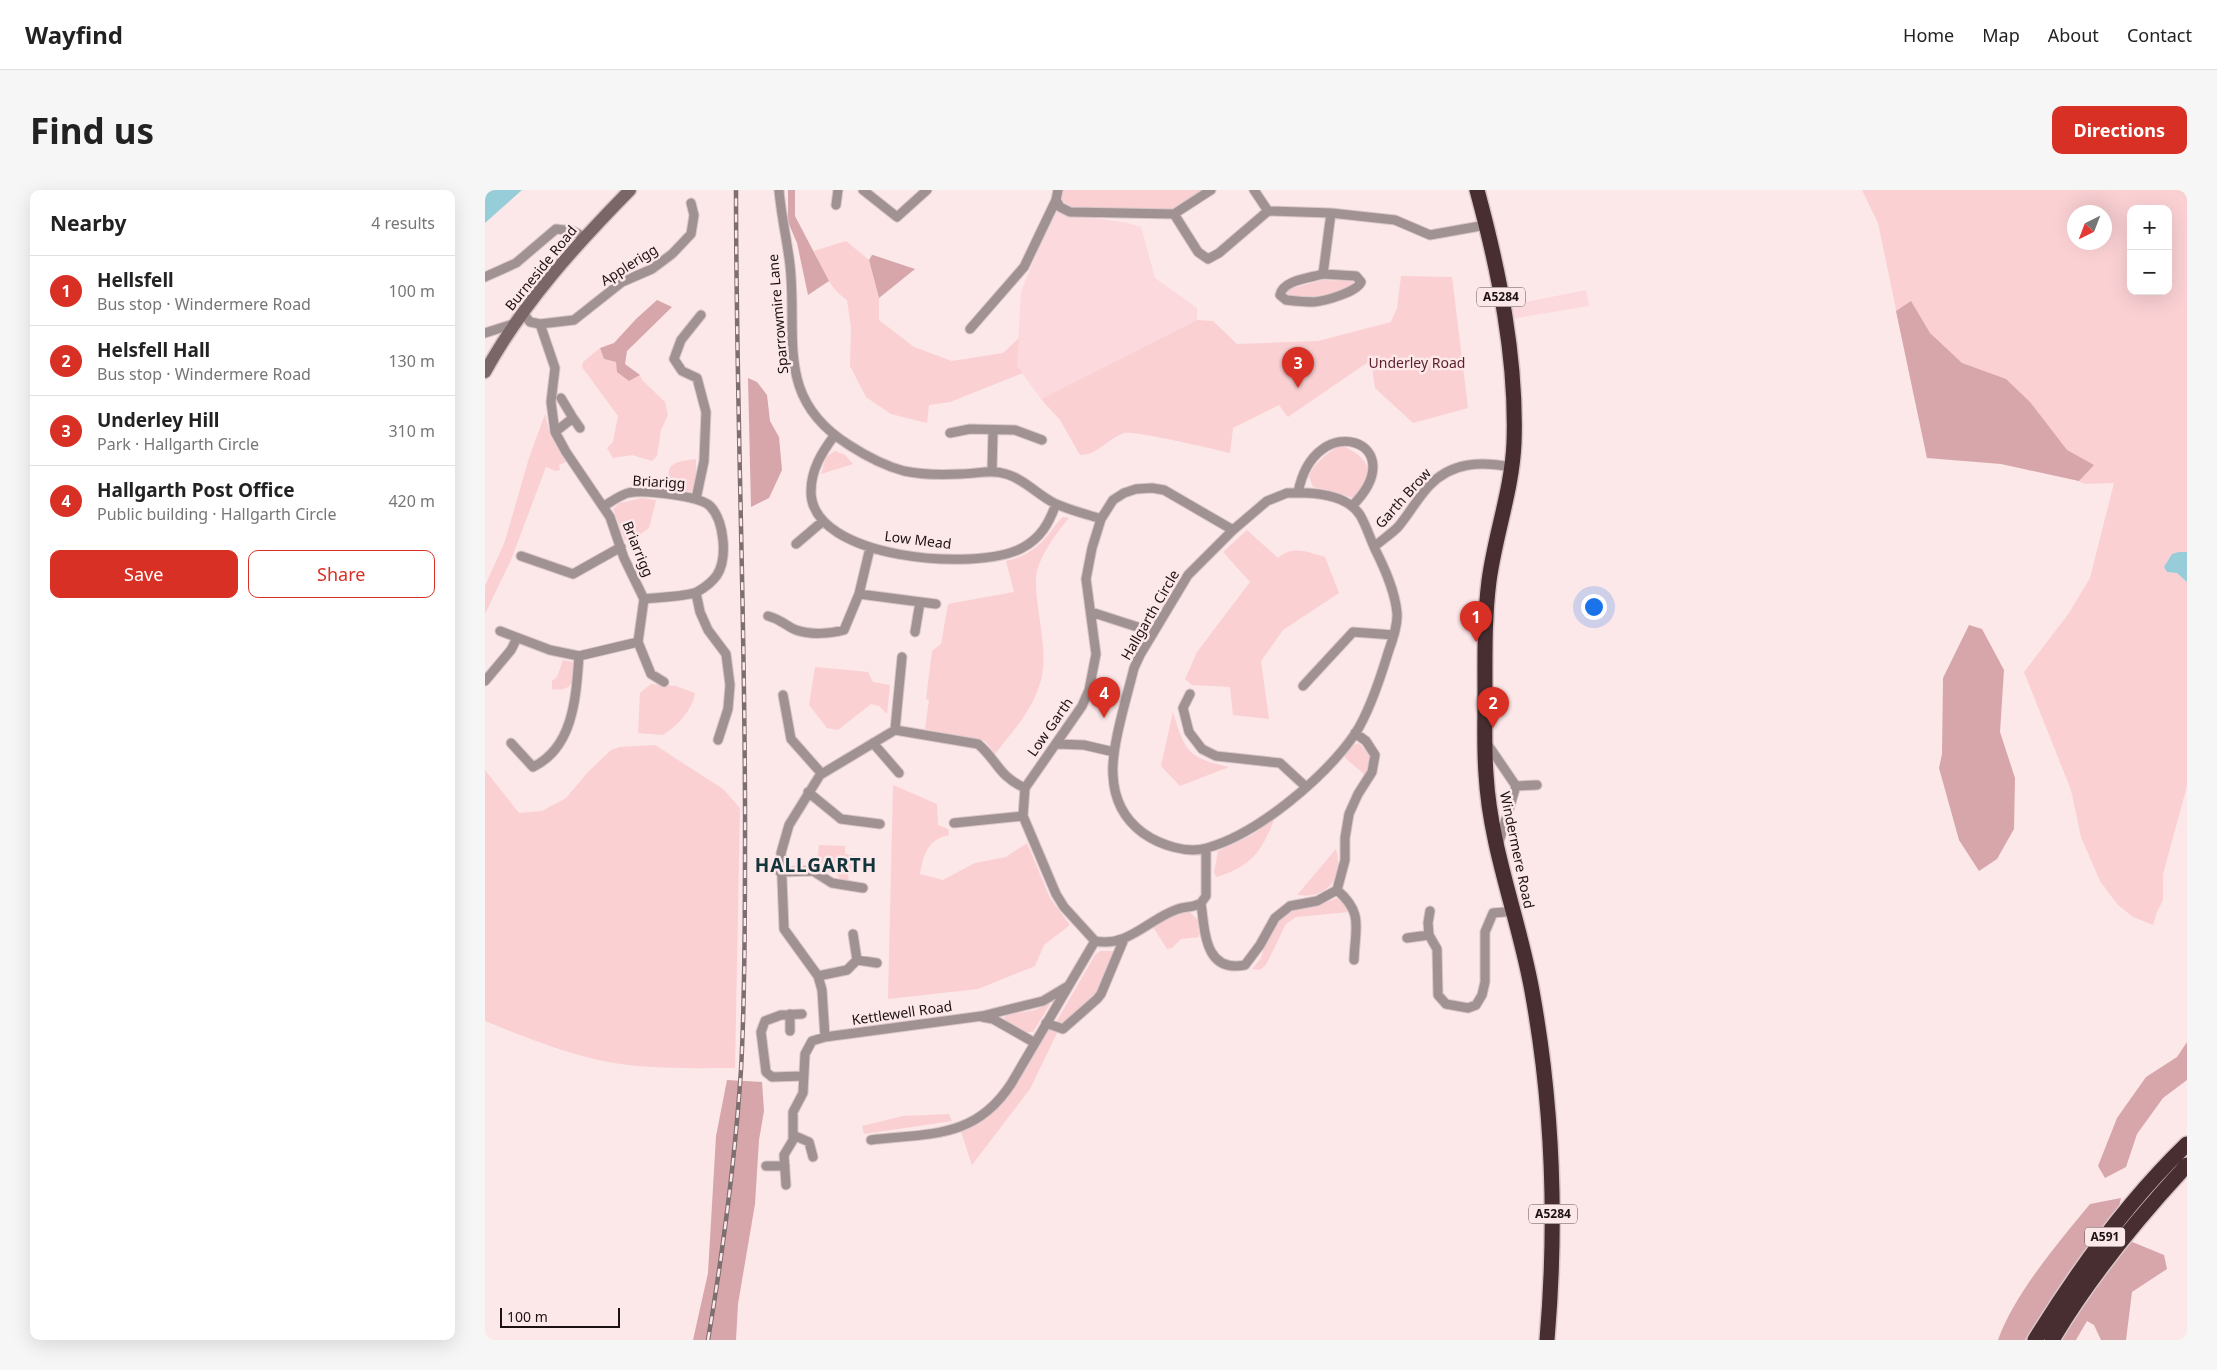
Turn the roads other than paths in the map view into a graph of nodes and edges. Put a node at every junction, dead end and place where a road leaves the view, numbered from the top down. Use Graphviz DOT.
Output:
graph roads {
  1 [pos="630,190"];
  2 [pos="779,190"];
  3 [pos="838,190"];
  4 [pos="863,190"];
  5 [pos="927,190"];
  6 [pos="1057,190"];
  7 [pos="1211,190"];
  8 [pos="1254,190"];
  9 [pos="1477,190"];
  10 [pos="1056,200"];
  11 [pos="691,203"];
  12 [pos="837,206"];
  13 [pos="1268,211"];
  14 [pos="1331,213"];
  15 [pos="1174,214"];
  16 [pos="1486,225"];
  17 [pos="584,238"];
  18 [pos="1323,274"];
  19 [pos="485,277"];
  20 [pos="701,315"];
  21 [pos="519,318"];
  22 [pos="540,324"];
  23 [pos="969,328"];
  24 [pos="485,333"];
  25 [pos="485,372"];
  26 [pos="561,398"];
  27 [pos="573,418"];
  28 [pos="580,428"];
  29 [pos="993,431"];
  30 [pos="555,432"];
  31 [pos="950,433"];
  32 [pos="834,436"];
  33 [pos="1042,440"];
  34 [pos="1511,467"];
  35 [pos="992,471"];
  36 [pos="1298,492"];
  37 [pos="696,498"];
  38 [pos="1055,504"];
  39 [pos="604,506"];
  40 [pos="1352,506"];
  41 [pos="1101,518"];
  42 [pos="823,521"];
  43 [pos="1233,530"];
  44 [pos="796,544"];
  45 [pos="621,547"];
  46 [pos="1374,547"];
  47 [pos="870,548"];
  48 [pos="521,556"];
  49 [pos="696,593"];
  50 [pos="859,594"];
  51 [pos="644,599"];
  52 [pos="919,602"];
  53 [pos="936,604"];
  54 [pos="1091,612"];
  55 [pos="768,616"];
  56 [pos="500,631"];
  57 [pos="915,632"];
  58 [pos="1153,632"];
  59 [pos="1394,635"];
  60 [pos="517,638"];
  61 [pos="639,642"];
  62 [pos="579,656"];
  63 [pos="902,657"];
  64 [pos="485,681"];
  65 [pos="665,682"];
  66 [pos="1303,686"];
  67 [pos="1190,694"];
  68 [pos="783,695"];
  69 [pos="895,730"];
  70 [pos="1355,733"];
  71 [pos="718,740"];
  72 [pos="1485,742"];
  73 [pos="511,743"];
  74 [pos="873,743"];
  75 [pos="1057,744"];
  76 [pos="1114,752"];
  77 [pos="899,773"];
  78 [pos="821,774"];
  79 [pos="1537,785"];
  80 [pos="1305,786"];
  81 [pos="1516,786"];
  82 [pos="1025,788"];
  83 [pos="808,792"];
  84 [pos="1023,816"];
  85 [pos="954,823"];
  86 [pos="880,824"];
  87 [pos="1497,848"];
  88 [pos="1206,849"];
  89 [pos="780,872"];
  90 [pos="863,888"];
  91 [pos="1337,890"];
  92 [pos="1201,904"];
  93 [pos="1512,908"];
  94 [pos="1430,911"];
  95 [pos="853,934"];
  96 [pos="1429,936"];
  97 [pos="1407,938"];
  98 [pos="1124,939"];
  99 [pos="1095,941"];
  100 [pos="857,960"];
  101 [pos="1354,960"];
  102 [pos="877,963"];
  103 [pos="818,976"];
  104 [pos="1068,986"];
  105 [pos="790,1014"];
  106 [pos="802,1014"];
  107 [pos="982,1016"];
  108 [pos="1046,1023"];
  109 [pos="790,1031"];
  110 [pos="825,1038"];
  111 [pos="1035,1043"];
  112 [pos="804,1076"];
  113 [pos="793,1135"];
  114 [pos="871,1140"];
  115 [pos="2187,1144"];
  116 [pos="813,1157"];
  117 [pos="2187,1165"];
  118 [pos="766,1166"];
  119 [pos="785,1166"];
  120 [pos="786,1185"];
  121 [pos="1547,1340"];
  122 [pos="2035,1340"];
  123 [pos="2052,1340"];
  1 -- 17 [label="street, Burneside Road"];
  2 -- 32 [label="street, Sparrowmire Lane"];
  3 -- 12 [label="street"];
  4 -- 5 [label="street"];
  6 -- 10 [label="street"];
  7 -- 15 [label="street"];
  8 -- 13 [label="street"];
  9 -- 16 [label="highway, Windermere Road / A5284"];
  10 -- 15 [label="street"];
  10 -- 23 [label="street"];
  11 -- 22 [label="street, Applerigg"];
  13 -- 14 [label="street"];
  13 -- 15 [label="street"];
  14 -- 16 [label="street"];
  14 -- 18 [label="street"];
  16 -- 34 [label="highway, Windermere Road / A5284"];
  17 -- 19 [label="street"];
  17 -- 21 [label="street, Burneside Road"];
  18 -- 18 [label="street"];
  20 -- 37 [label="street"];
  21 -- 22 [label="street"];
  21 -- 24 [label="street"];
  21 -- 25 [label="street, Burneside Road"];
  22 -- 30 [label="street, Briarrigg"];
  26 -- 27 [label="street"];
  27 -- 28 [label="street"];
  27 -- 30 [label="street"];
  29 -- 31 [label="street"];
  29 -- 33 [label="street"];
  29 -- 35 [label="street"];
  30 -- 39 [label="street, Briarrigg"];
  32 -- 35 [label="street, Sparrowmire Lane"];
  32 -- 42 [label="street, Low Mead"];
  34 -- 46 [label="street, Garth Brow"];
  34 -- 72 [label="highway, Windermere Road / A5284"];
  35 -- 38 [label="street, Sparrowmire Lane"];
  36 -- 40 [label="street, Hallgarth Circle"];
  36 -- 40 [label="street"];
  36 -- 43 [label="street, Hallgarth Circle"];
  37 -- 39 [label="street, Briarigg"];
  37 -- 49 [label="street, Briarigg"];
  38 -- 41 [label="street, Sparrowmire Lane"];
  38 -- 47 [label="street, Low Mead"];
  39 -- 45 [label="street, Briarrigg"];
  40 -- 46 [label="street, Hallgarth Circle"];
  41 -- 43 [label="street, Low Garth"];
  41 -- 54 [label="street, Low Garth"];
  42 -- 44 [label="street"];
  42 -- 47 [label="street, Low Mead"];
  43 -- 58 [label="street, Hallgarth Circle"];
  45 -- 48 [label="street"];
  45 -- 51 [label="street, Briarrigg"];
  46 -- 59 [label="street, Hallgarth Circle"];
  47 -- 50 [label="street"];
  49 -- 51 [label="street"];
  49 -- 71 [label="street"];
  50 -- 52 [label="street"];
  50 -- 55 [label="street"];
  51 -- 61 [label="street, Briarrigg"];
  52 -- 53 [label="street"];
  52 -- 57 [label="street"];
  54 -- 58 [label="street"];
  54 -- 75 [label="street, Low Garth"];
  56 -- 60 [label="street"];
  58 -- 76 [label="street, Hallgarth Circle"];
  59 -- 66 [label="street"];
  59 -- 70 [label="street, Hallgarth Circle"];
  60 -- 62 [label="street"];
  60 -- 64 [label="street"];
  61 -- 62 [label="street"];
  61 -- 65 [label="street, Briarrigg"];
  62 -- 73 [label="street"];
  63 -- 69 [label="street"];
  67 -- 80 [label="street"];
  68 -- 78 [label="street"];
  69 -- 74 [label="street"];
  69 -- 82 [label="street"];
  70 -- 80 [label="street, Hallgarth Circle"];
  70 -- 91 [label="street"];
  72 -- 81 [label="street"];
  72 -- 87 [label="highway, Windermere Road / A5284"];
  74 -- 77 [label="street"];
  74 -- 78 [label="street"];
  75 -- 76 [label="street"];
  75 -- 82 [label="street, Low Garth"];
  76 -- 88 [label="street, Hallgarth Circle"];
  78 -- 83 [label="street"];
  79 -- 81 [label="street"];
  80 -- 88 [label="street, Hallgarth Circle"];
  81 -- 87 [label="street"];
  82 -- 84 [label="street, Low Garth"];
  83 -- 86 [label="street"];
  83 -- 89 [label="street"];
  84 -- 85 [label="street"];
  84 -- 99 [label="street, Low Garth"];
  87 -- 93 [label="highway, Windermere Road / A5284"];
  88 -- 92 [label="street"];
  89 -- 90 [label="street"];
  89 -- 103 [label="street"];
  91 -- 92 [label="street"];
  91 -- 101 [label="street"];
  92 -- 98 [label="street"];
  93 -- 96 [label="street"];
  93 -- 121 [label="highway, Windermere Road / A5284"];
  94 -- 96 [label="street"];
  95 -- 100 [label="street"];
  96 -- 97 [label="street"];
  98 -- 99 [label="street"];
  98 -- 108 [label="street"];
  99 -- 104 [label="street"];
  100 -- 102 [label="street"];
  100 -- 103 [label="street"];
  103 -- 110 [label="street"];
  104 -- 107 [label="street, Kettlewell Road"];
  104 -- 108 [label="street"];
  105 -- 106 [label="street"];
  105 -- 109 [label="street"];
  105 -- 112 [label="street"];
  107 -- 110 [label="street, Kettlewell Road"];
  107 -- 111 [label="street"];
  108 -- 111 [label="street"];
  110 -- 112 [label="street"];
  111 -- 114 [label="street"];
  112 -- 113 [label="street"];
  113 -- 116 [label="street"];
  113 -- 119 [label="street"];
  115 -- 122 [label="highway, A591"];
  117 -- 123 [label="highway, A591"];
  118 -- 119 [label="street"];
  119 -- 120 [label="street"];
}
